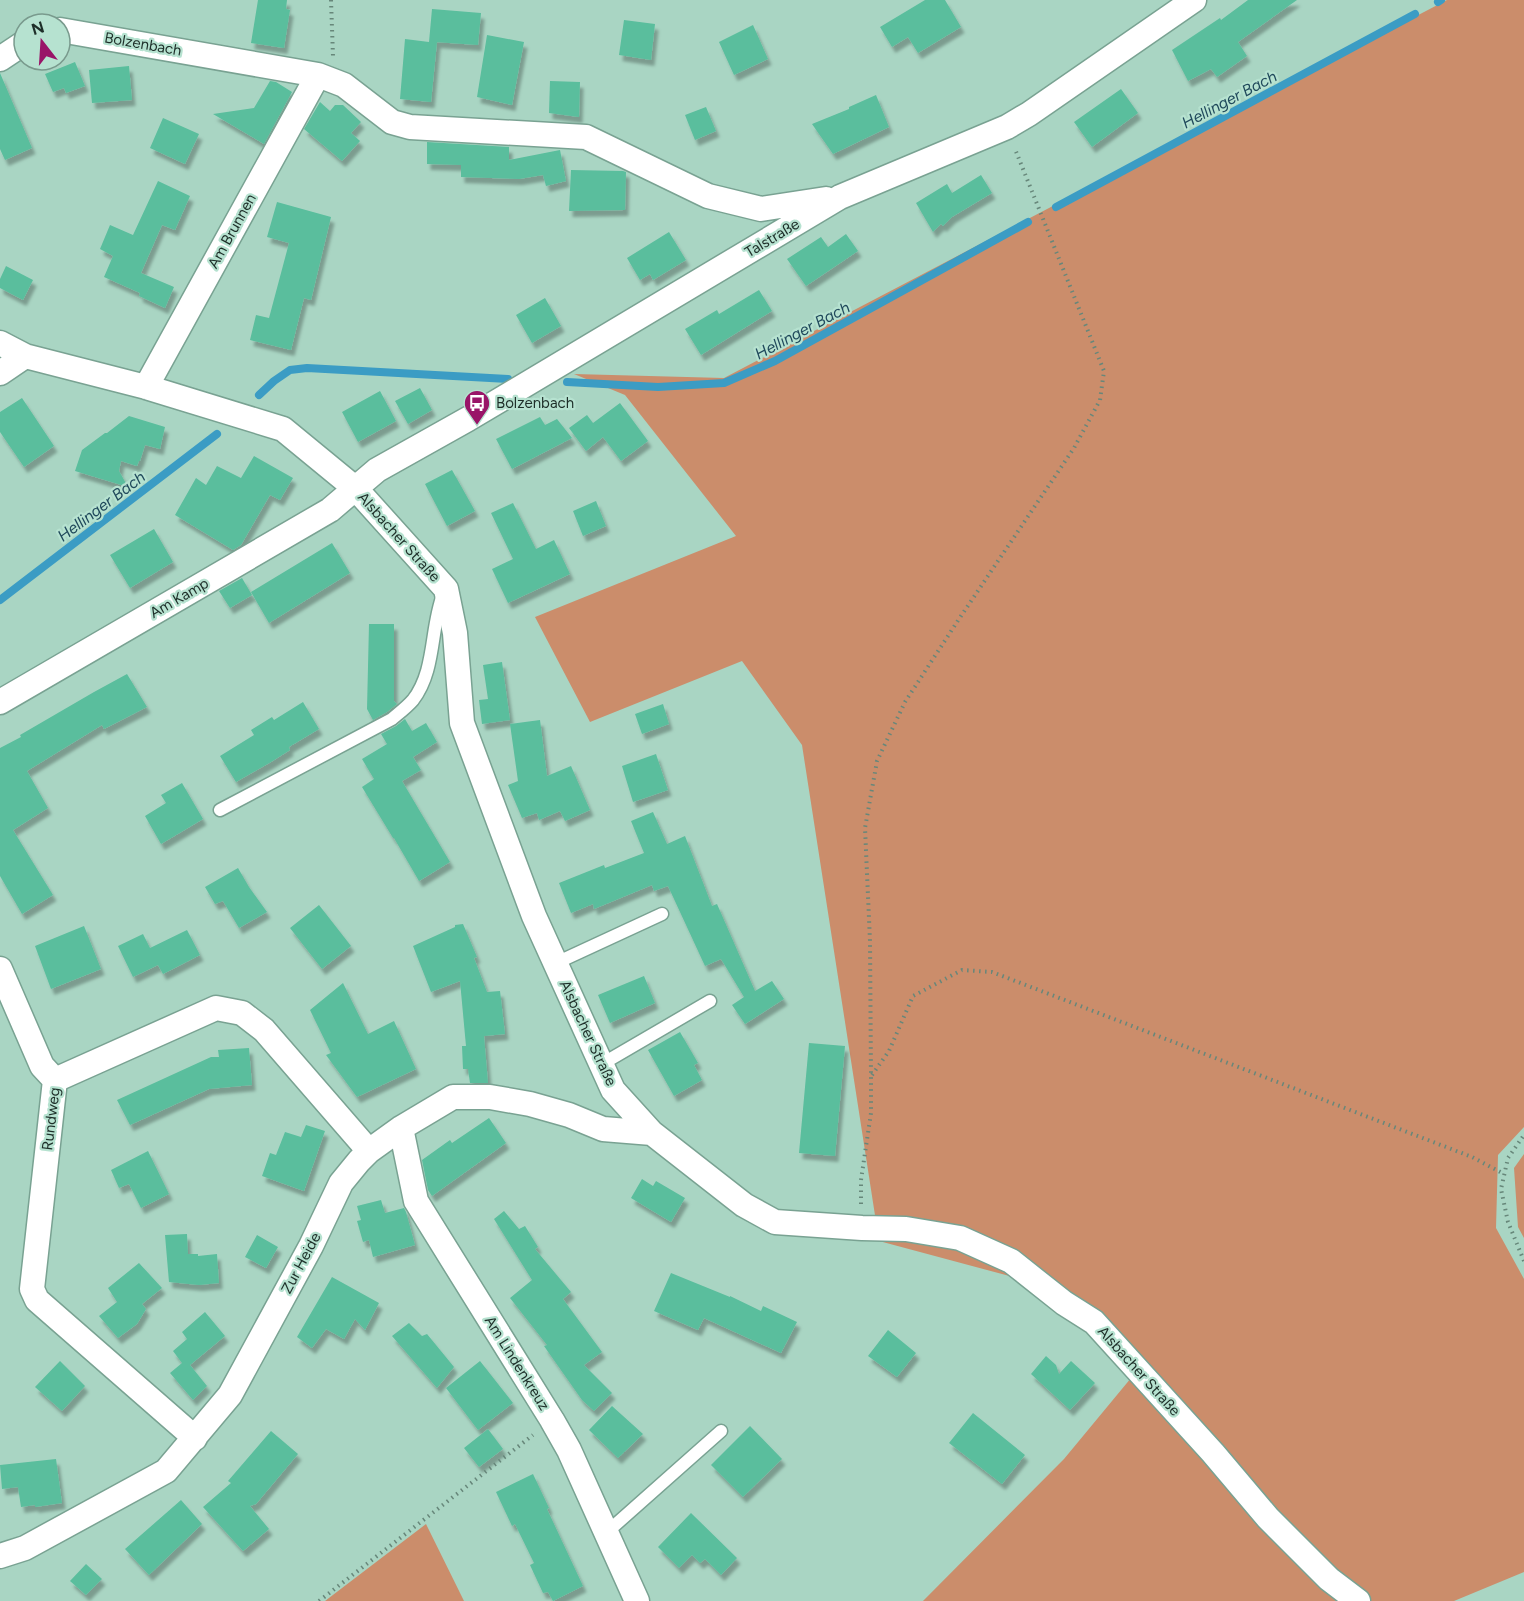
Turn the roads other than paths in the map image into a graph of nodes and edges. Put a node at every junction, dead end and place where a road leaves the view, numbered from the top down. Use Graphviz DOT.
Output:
graph roads {
  1 [pos="1194,0"];
  2 [pos="72,32"];
  3 [pos="326,78"];
  4 [pos="840,197"];
  5 [pos="0,343"];
  6 [pos="25,356"];
  7 [pos="0,373"];
  8 [pos="146,387"];
  9 [pos="356,489"];
  10 [pos="446,588"];
  11 [pos="0,702"];
  12 [pos="220,810"];
  13 [pos="662,914"];
  14 [pos="556,963"];
  15 [pos="0,969"];
  16 [pos="710,1001"];
  17 [pos="602,1064"];
  18 [pos="55,1080"];
  19 [pos="401,1128"];
  20 [pos="652,1133"];
  21 [pos="369,1151"];
  22 [pos="721,1431"];
  23 [pos="195,1438"];
  24 [pos="606,1533"];
  25 [pos="0,1556"];
  26 [pos="637,1601"];
  27 [pos="1358,1601"];
  1 -- 4 [label="street, Talstraße"];
  2 -- 3 [label="street, Bolzenbach"];
  3 -- 4 [label="street, Bolzenbach"];
  3 -- 8 [label="street, Am Brunnen"];
  4 -- 9 [label="street, Talstraße"];
  5 -- 6 [label="street, Alsbacher Straße"];
  6 -- 7 [label="street"];
  6 -- 8 [label="street, Alsbacher Straße"];
  8 -- 9 [label="street, Alsbacher Straße"];
  9 -- 10 [label="street, Alsbacher Straße"];
  9 -- 11 [label="street, Am Kamp"];
  10 -- 12 [label="lane"];
  10 -- 14 [label="street, Alsbacher Straße"];
  13 -- 14 [label="lane"];
  14 -- 17 [label="street, Alsbacher Straße"];
  15 -- 18 [label="street"];
  16 -- 17 [label="lane"];
  17 -- 20 [label="street, Alsbacher Straße"];
  18 -- 21 [label="street, Rundweg"];
  18 -- 23 [label="street, Rundweg"];
  19 -- 20 [label="street, Zur Heide"];
  19 -- 21 [label="street, Zur Heide"];
  19 -- 24 [label="street, Am Lindenkreuz"];
  20 -- 27 [label="street, Alsbacher Straße"];
  21 -- 23 [label="street, Zur Heide"];
  22 -- 24 [label="lane"];
  23 -- 25 [label="street, Zur Heide"];
  24 -- 26 [label="street, Am Lindenkreuz"];
}
